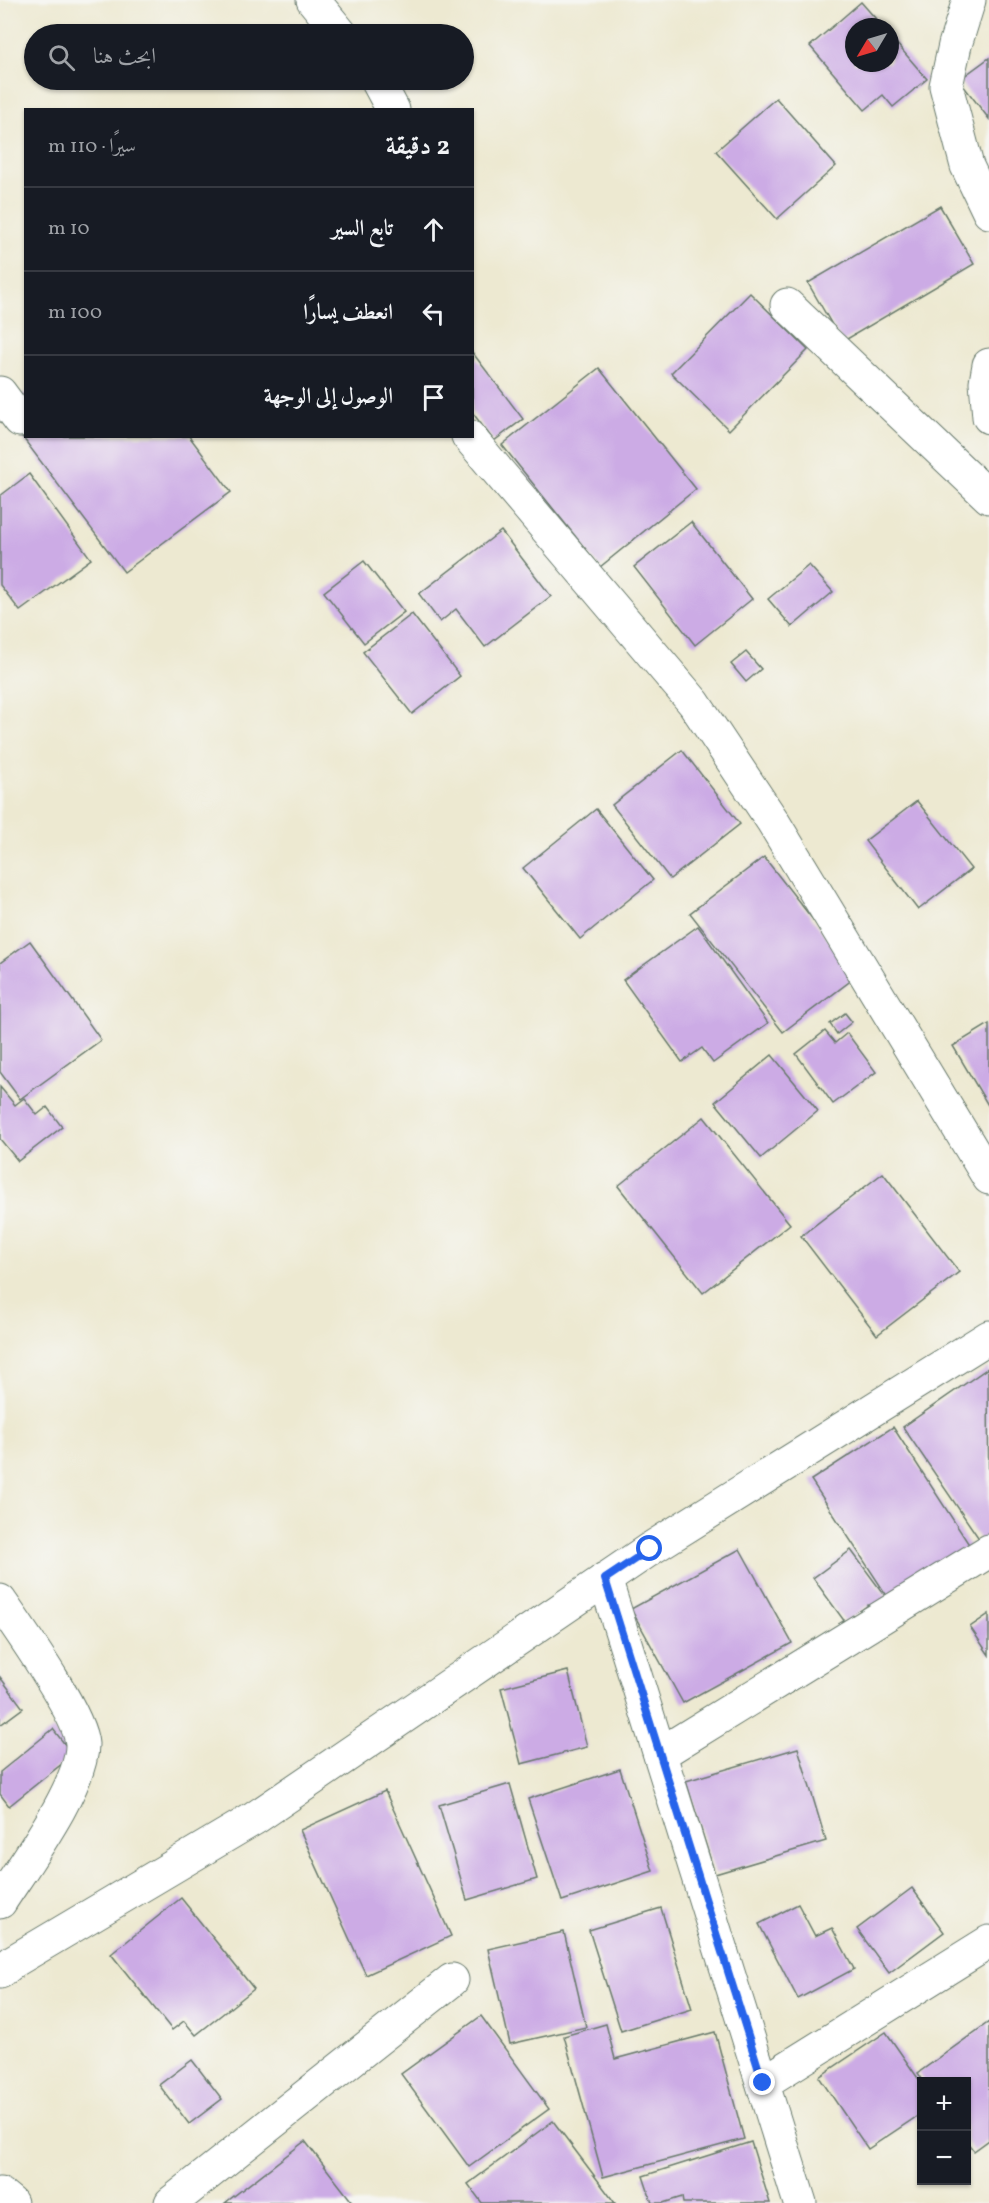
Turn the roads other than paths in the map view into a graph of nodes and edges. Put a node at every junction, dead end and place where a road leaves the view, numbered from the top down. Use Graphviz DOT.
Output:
graph roads {
  1 [pos="313,0"];
  2 [pos="969,0"];
  3 [pos="332,24"];
  4 [pos="382,90"];
  5 [pos="392,108"];
  6 [pos="989,212"];
  7 [pos="787,305"];
  8 [pos="989,365"];
  9 [pos="0,393"];
  10 [pos="989,417"];
  11 [pos="20,420"];
  12 [pos="470,438"];
  13 [pos="989,497"];
  14 [pos="989,1178"];
  15 [pos="989,1337"];
  16 [pos="989,1551"];
  17 [pos="605,1579"];
  18 [pos="0,1601"];
  19 [pos="660,1754"];
  20 [pos="0,1902"];
  21 [pos="989,1942"];
  22 [pos="5,1958"];
  23 [pos="452,1980"];
  24 [pos="763,2083"];
  25 [pos="0,2194"];
  26 [pos="10,2203"];
  27 [pos="171,2203"];
  28 [pos="800,2203"];
  1 -- 3 [label="street"];
  2 -- 6 [label="street"];
  4 -- 5 [label="street"];
  7 -- 13 [label="street"];
  8 -- 10 [label="street"];
  9 -- 11 [label="street"];
  12 -- 14 [label="street"];
  15 -- 17 [label="street"];
  16 -- 19 [label="street"];
  17 -- 19 [label="street"];
  17 -- 22 [label="street"];
  18 -- 20 [label="street"];
  19 -- 24 [label="street"];
  21 -- 24 [label="street"];
  23 -- 27 [label="street"];
  24 -- 28 [label="street"];
  25 -- 26 [label="street"];
}
